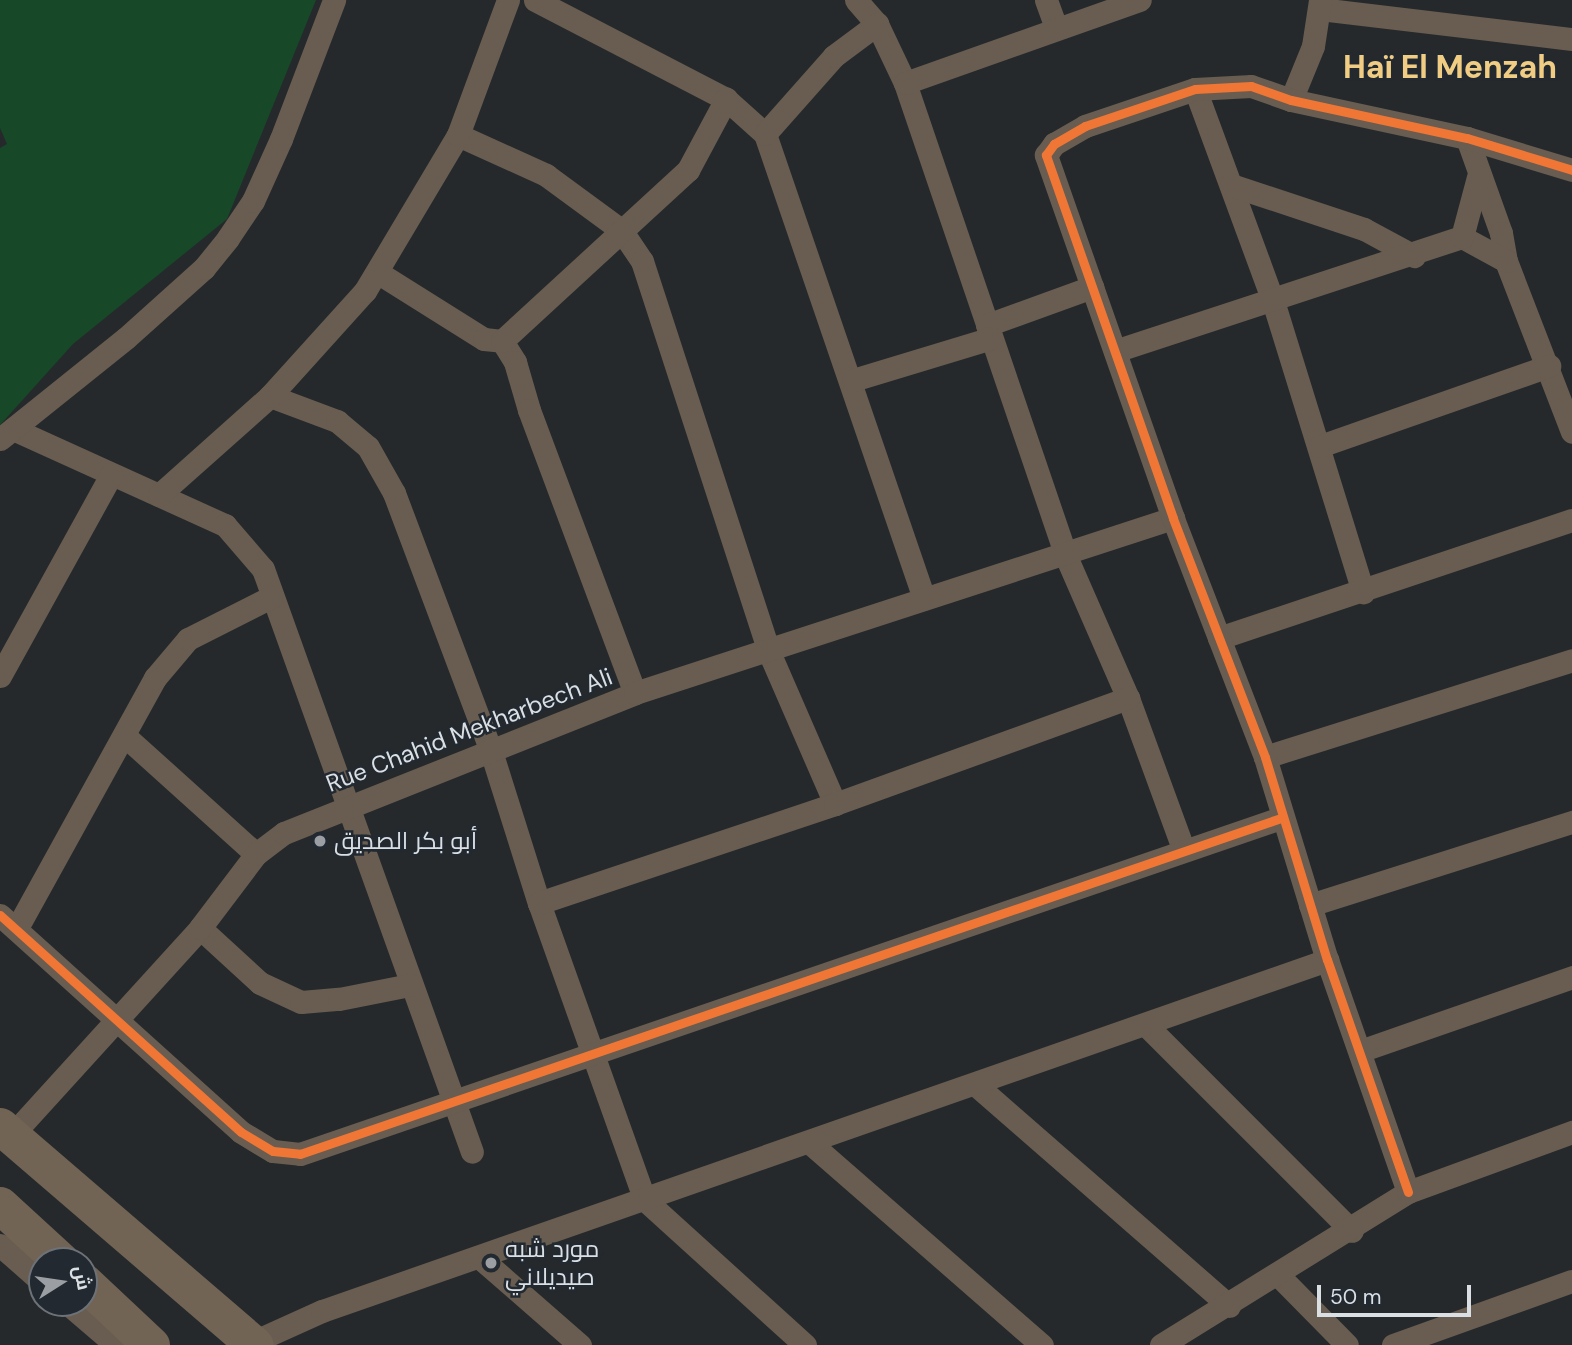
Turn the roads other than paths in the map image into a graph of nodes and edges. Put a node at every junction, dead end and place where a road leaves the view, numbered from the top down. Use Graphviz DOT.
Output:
graph roads {
  1 [pos="334,0"];
  2 [pos="508,0"];
  3 [pos="535,0"];
  4 [pos="856,0"];
  5 [pos="1046,0"];
  6 [pos="1140,0"];
  7 [pos="1320,5"];
  8 [pos="877,24"];
  9 [pos="1056,27"];
  10 [pos="1572,39"];
  11 [pos="905,83"];
  12 [pos="1195,89"];
  13 [pos="726,99"];
  14 [pos="1291,100"];
  15 [pos="765,134"];
  16 [pos="458,135"];
  17 [pos="1467,138"];
  18 [pos="1572,170"];
  19 [pos="1478,177"];
  20 [pos="1231,185"];
  21 [pos="621,230"];
  22 [pos="1462,237"];
  23 [pos="1414,256"];
  24 [pos="1506,261"];
  25 [pos="377,272"];
  26 [pos="1092,287"];
  27 [pos="1273,301"];
  28 [pos="989,331"];
  29 [pos="502,341"];
  30 [pos="1115,351"];
  31 [pos="1549,366"];
  32 [pos="853,380"];
  33 [pos="270,396"];
  34 [pos="1572,432"];
  35 [pos="7,434"];
  36 [pos="1320,446"];
  37 [pos="111,475"];
  38 [pos="159,495"];
  39 [pos="1173,518"];
  40 [pos="1572,520"];
  41 [pos="1065,554"];
  42 [pos="1363,592"];
  43 [pos="271,597"];
  44 [pos="924,599"];
  45 [pos="1219,638"];
  46 [pos="769,652"];
  47 [pos="1572,660"];
  48 [pos="0,676"];
  49 [pos="635,693"];
  50 [pos="1128,698"];
  51 [pos="125,737"];
  52 [pos="490,748"];
  53 [pos="1265,757"];
  54 [pos="835,804"];
  55 [pos="345,806"];
  56 [pos="1281,818"];
  57 [pos="1572,822"];
  58 [pos="1183,848"];
  59 [pos="256,854"];
  60 [pos="539,903"];
  61 [pos="1310,905"];
  62 [pos="9,921"];
  63 [pos="200,928"];
  64 [pos="1327,960"];
  65 [pos="1572,977"];
  66 [pos="410,985"];
  67 [pos="118,1017"];
  68 [pos="1146,1025"];
  69 [pos="1360,1051"];
  70 [pos="596,1053"];
  71 [pos="976,1085"];
  72 [pos="455,1104"];
  73 [pos="6,1131"];
  74 [pos="1572,1132"];
  75 [pos="809,1142"];
  76 [pos="472,1152"];
  77 [pos="1408,1192"];
  78 [pos="645,1200"];
  79 [pos="0,1205"];
  80 [pos="1352,1231"];
  81 [pos="0,1245"];
  82 [pos="46,1247"];
  83 [pos="480,1257"];
  84 [pos="28,1270"];
  85 [pos="1278,1275"];
  86 [pos="1572,1281"];
  87 [pos="98,1295"];
  88 [pos="1229,1306"];
  89 [pos="83,1317"];
  90 [pos="254,1344"];
  91 [pos="116,1345"];
  92 [pos="151,1345"];
  93 [pos="580,1345"];
  94 [pos="805,1345"];
  95 [pos="1042,1345"];
  96 [pos="1161,1345"];
  97 [pos="1347,1345"];
  98 [pos="1393,1345"];
  1 -- 35 [label="street"];
  2 -- 16 [label="street"];
  3 -- 13 [label="street"];
  4 -- 8 [label="street"];
  5 -- 9 [label="street"];
  6 -- 9 [label="street"];
  7 -- 10 [label="street"];
  7 -- 14 [label="street"];
  8 -- 11 [label="street"];
  8 -- 15 [label="street"];
  9 -- 11 [label="street"];
  11 -- 28 [label="street"];
  12 -- 14 [label="street"];
  12 -- 20 [label="street"];
  12 -- 26 [label="street"];
  13 -- 15 [label="street"];
  13 -- 21 [label="street"];
  14 -- 17 [label="street"];
  15 -- 32 [label="street"];
  16 -- 21 [label="street"];
  16 -- 25 [label="street"];
  17 -- 18 [label="street"];
  17 -- 19 [label="street"];
  19 -- 22 [label="street"];
  19 -- 24 [label="street"];
  20 -- 23 [label="street"];
  20 -- 27 [label="street"];
  21 -- 29 [label="street"];
  21 -- 46 [label="street"];
  22 -- 23 [label="street"];
  22 -- 24 [label="street"];
  23 -- 27 [label="street"];
  24 -- 31 [label="street"];
  25 -- 29 [label="street"];
  25 -- 33 [label="street"];
  26 -- 28 [label="street"];
  26 -- 30 [label="street"];
  27 -- 30 [label="street"];
  27 -- 36 [label="street"];
  28 -- 32 [label="street"];
  28 -- 41 [label="street"];
  29 -- 49 [label="street"];
  30 -- 39 [label="street"];
  31 -- 34 [label="street"];
  31 -- 36 [label="street"];
  32 -- 44 [label="street"];
  33 -- 38 [label="street"];
  33 -- 52 [label="street"];
  35 -- 37 [label="street"];
  36 -- 42 [label="street"];
  37 -- 38 [label="street"];
  37 -- 48 [label="street"];
  38 -- 43 [label="street"];
  39 -- 41 [label="street, Rue Chahid Mekharbech Ali"];
  39 -- 45 [label="street"];
  40 -- 42 [label="street"];
  41 -- 44 [label="street, Rue Chahid Mekharbech Ali"];
  41 -- 50 [label="street"];
  42 -- 45 [label="street"];
  43 -- 51 [label="street"];
  43 -- 55 [label="street"];
  44 -- 46 [label="street, Rue Chahid Mekharbech Ali"];
  45 -- 53 [label="street"];
  46 -- 49 [label="street, Rue Chahid Mekharbech Ali"];
  46 -- 54 [label="street"];
  47 -- 53 [label="street"];
  49 -- 52 [label="street, Rue Chahid Mekharbech Ali"];
  50 -- 54 [label="street"];
  50 -- 58 [label="street"];
  51 -- 59 [label="street"];
  51 -- 62 [label="street"];
  52 -- 55 [label="street, Rue Chahid Mekharbech Ali"];
  52 -- 60 [label="street"];
  53 -- 56 [label="street"];
  54 -- 60 [label="street"];
  55 -- 59 [label="street, Rue Chahid Mekharbech Ali"];
  55 -- 66 [label="street"];
  56 -- 58 [label="street"];
  56 -- 61 [label="street"];
  57 -- 61 [label="street"];
  58 -- 70 [label="street"];
  59 -- 63 [label="street, Rue Chahid Mekharbech Ali"];
  60 -- 70 [label="street"];
  61 -- 64 [label="street"];
  62 -- 67 [label="street"];
  63 -- 66 [label="street"];
  63 -- 67 [label="street, Rue Chahid Mekharbech Ali"];
  64 -- 68 [label="street"];
  64 -- 69 [label="street"];
  65 -- 69 [label="street"];
  66 -- 72 [label="street"];
  67 -- 72 [label="street"];
  67 -- 73 [label="street, Rue Chahid Mekharbech Ali"];
  68 -- 71 [label="street"];
  68 -- 80 [label="street"];
  69 -- 77 [label="street"];
  70 -- 72 [label="street"];
  70 -- 78 [label="street"];
  71 -- 75 [label="street"];
  71 -- 88 [label="street"];
  72 -- 76 [label="street"];
  73 -- 90 [label="main road"];
  74 -- 77 [label="street"];
  75 -- 78 [label="street"];
  75 -- 95 [label="street"];
  77 -- 80 [label="street"];
  78 -- 83 [label="street"];
  78 -- 94 [label="street"];
  79 -- 82 [label="main road"];
  80 -- 85 [label="street"];
  81 -- 84 [label="street"];
  83 -- 90 [label="street"];
  83 -- 93 [label="street"];
  85 -- 88 [label="street"];
  85 -- 97 [label="street"];
  86 -- 98 [label="street"];
  87 -- 92 [label="main road"];
  88 -- 96 [label="street"];
  89 -- 91 [label="street"];
}
